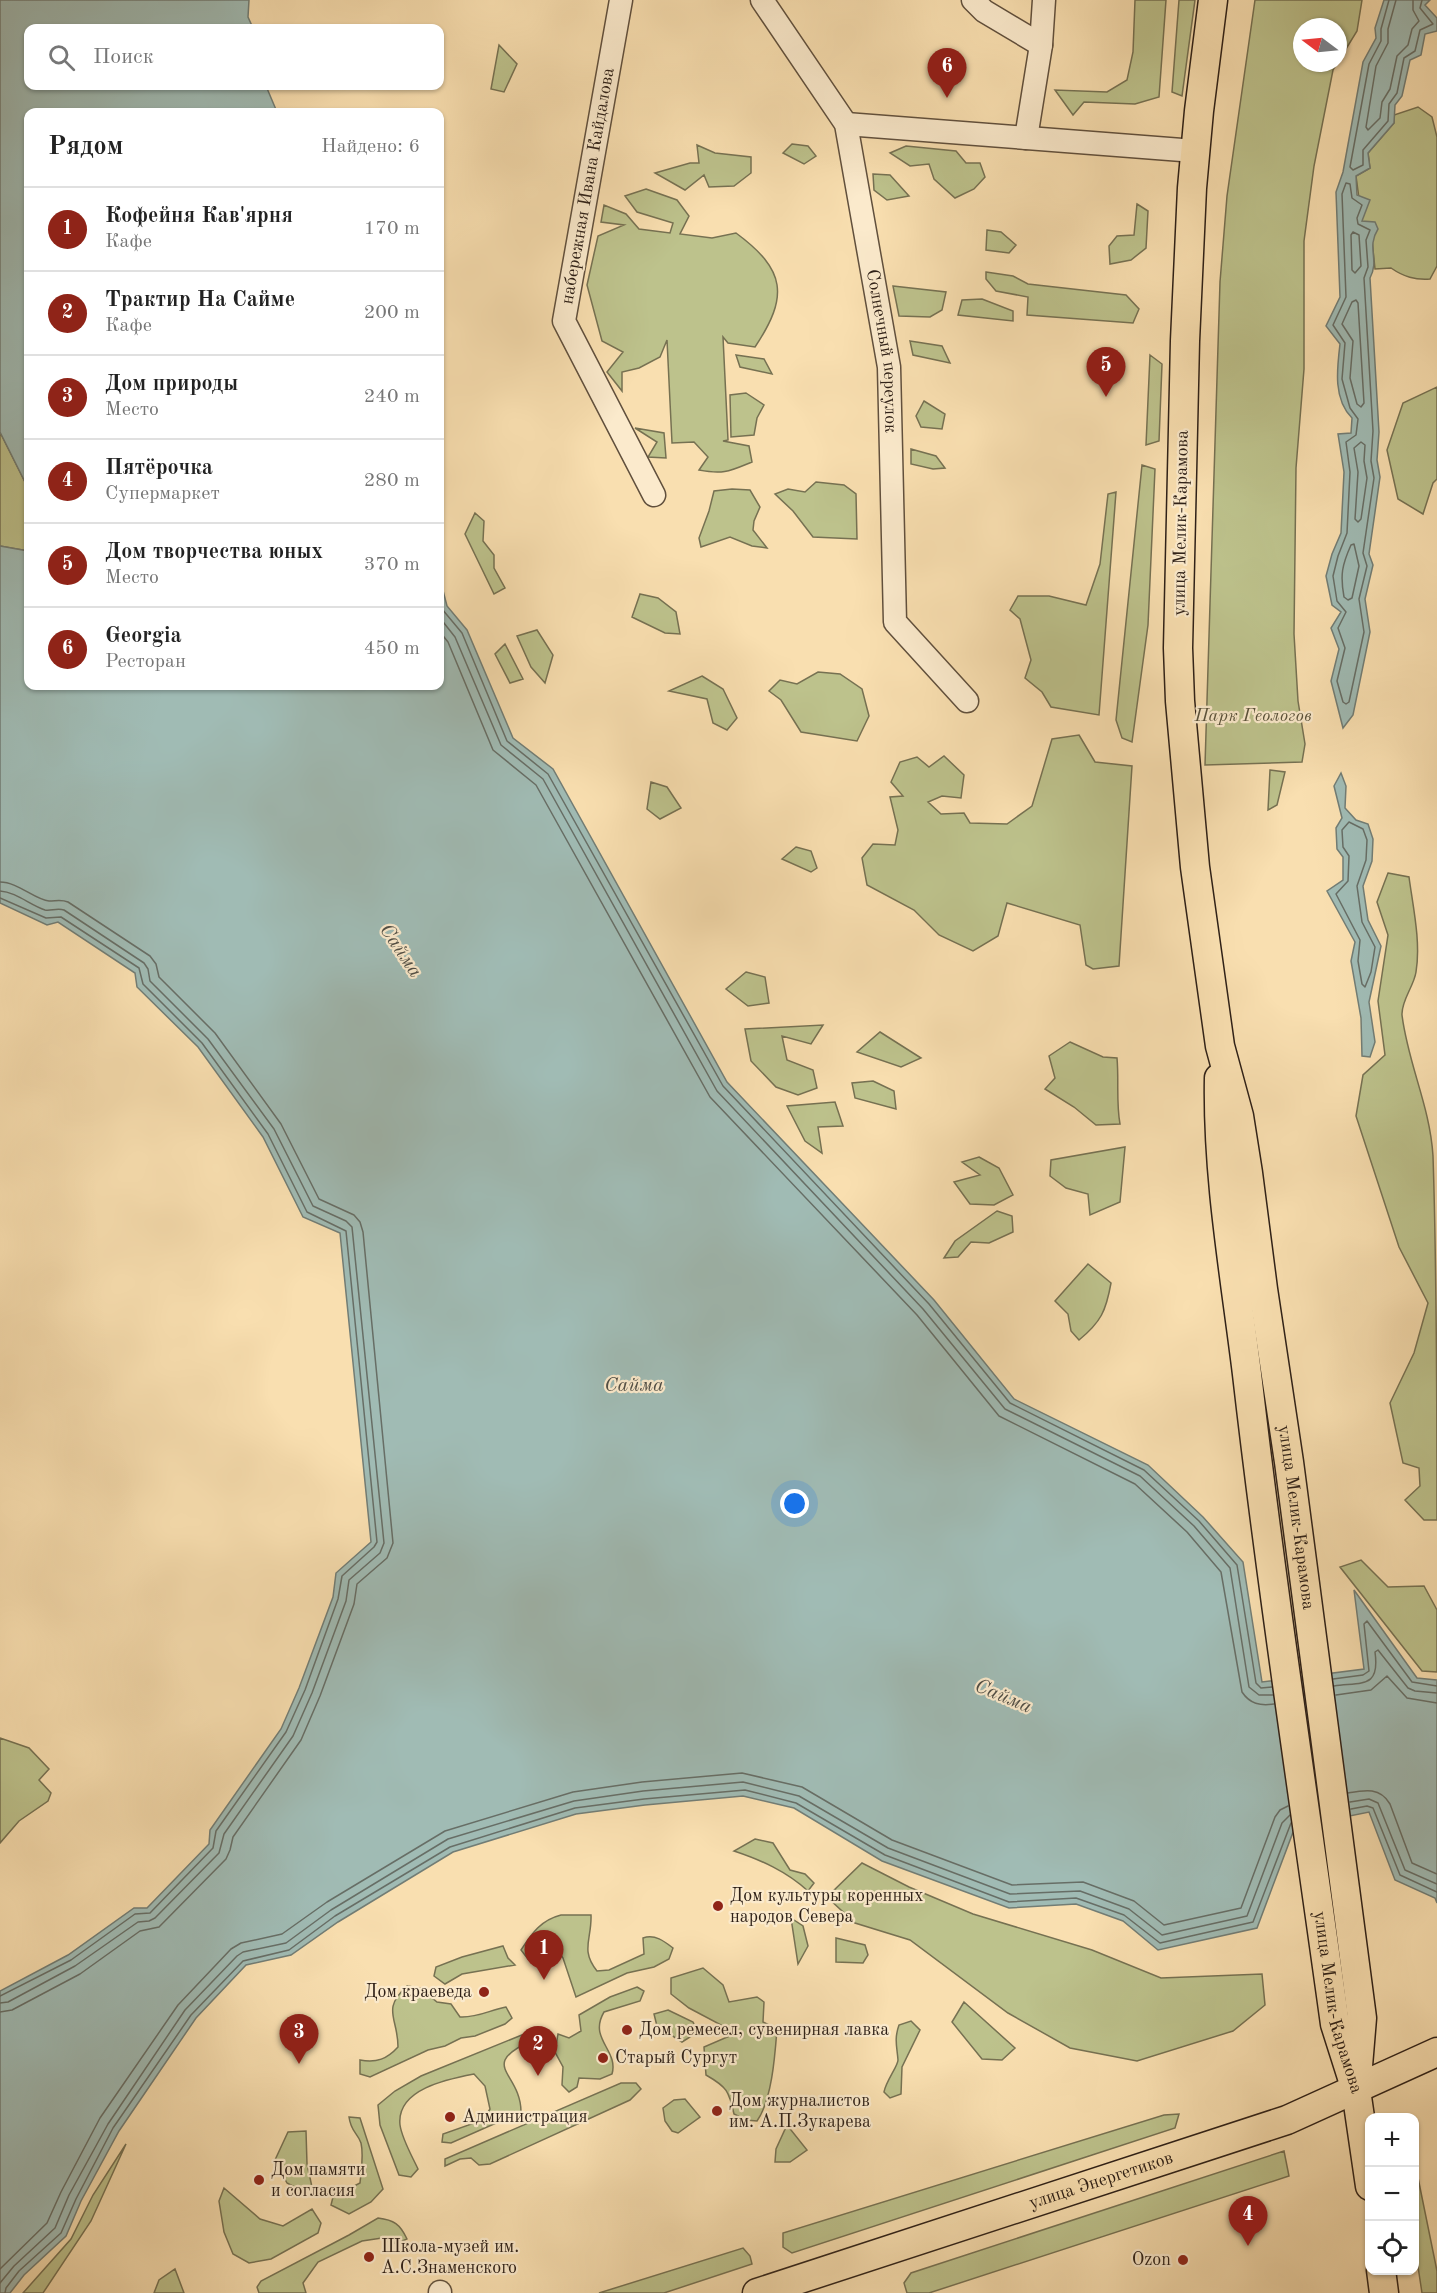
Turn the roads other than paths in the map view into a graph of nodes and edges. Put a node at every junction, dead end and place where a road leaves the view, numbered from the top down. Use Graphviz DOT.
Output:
graph roads {
  1 [pos="621,0"];
  2 [pos="762,0"];
  3 [pos="973,0"];
  4 [pos="1044,0"];
  5 [pos="1213,0"];
  6 [pos="1041,45"];
  7 [pos="846,124"];
  8 [pos="1026,138"];
  9 [pos="1195,152"];
  10 [pos="654,495"];
  11 [pos="967,701"];
  12 [pos="1220,1046"];
  13 [pos="1348,2021"];
  14 [pos="1437,2052"];
  15 [pos="1356,2090"];
  16 [pos="1367,2167"];
  17 [pos="1382,2275"];
  18 [pos="757,2293"];
  19 [pos="1384,2293"];
  1 -- 10 [label="street, набережная Ивана Кайдалова"];
  2 -- 7 [label="street, Солнечный переулок"];
  3 -- 6 [label="street"];
  4 -- 6 [label="street"];
  5 -- 9 [label="main road, улица Мелик-Карамова"];
  6 -- 8 [label="street"];
  7 -- 8 [label="street"];
  7 -- 11 [label="street, Солнечный переулок"];
  8 -- 9 [label="street"];
  9 -- 12 [label="main road, улица Мелик-Карамова"];
  12 -- 13 [label="main road, улица Мелик-Карамова"];
  12 -- 13 [label="main road, улица Мелик-Карамова"];
  13 -- 15 [label="main road, улица Мелик-Карамова"];
  14 -- 15 [label="main road, улица Энергетиков"];
  15 -- 16 [label="main road, улица Мелик-Карамова"];
  15 -- 18 [label="main road, улица Энергетиков"];
  17 -- 19 [label="main road"];
}
